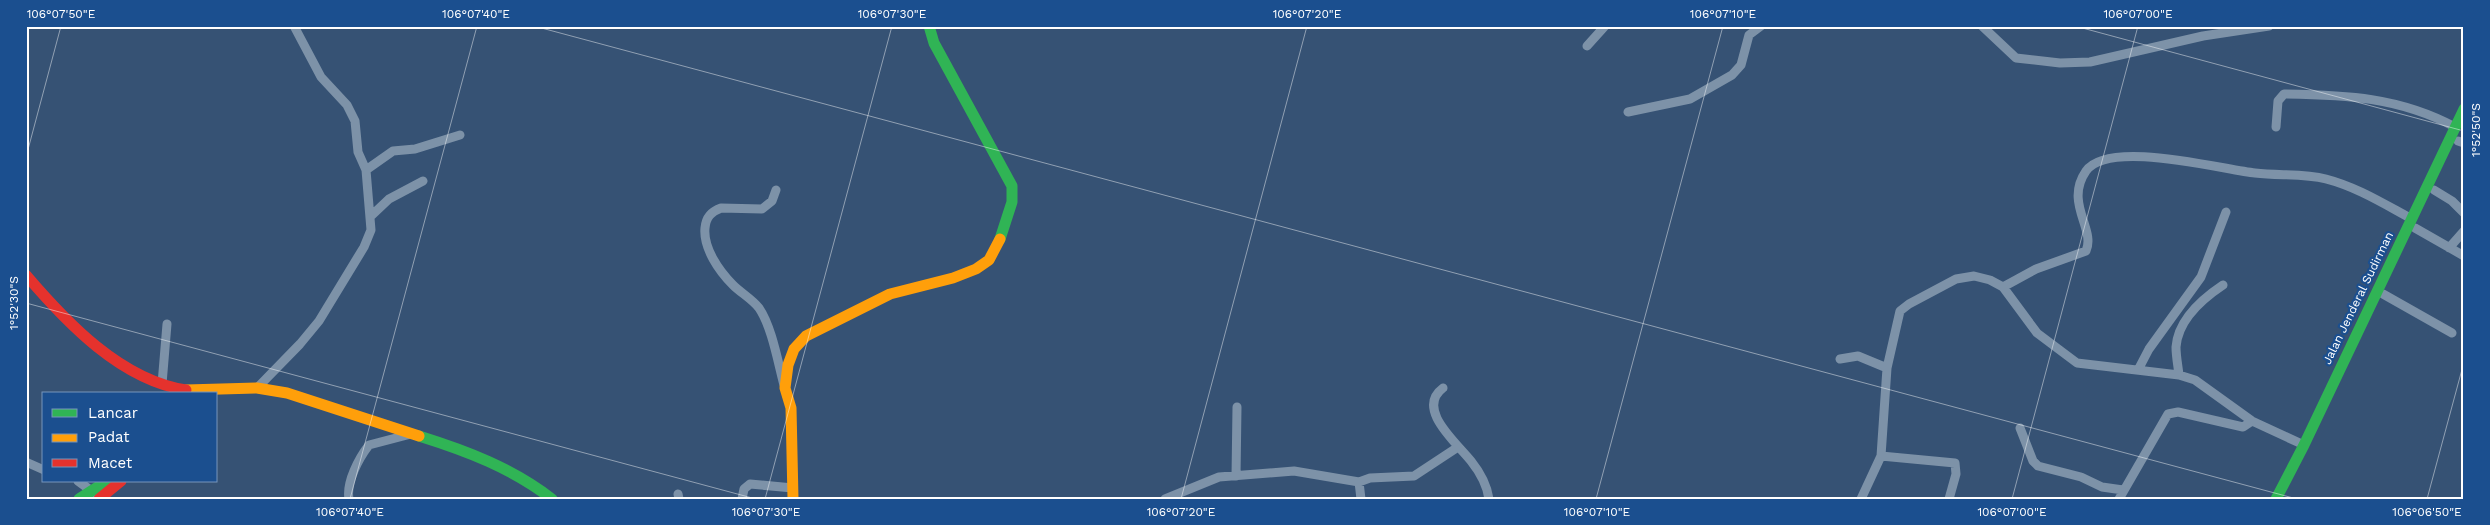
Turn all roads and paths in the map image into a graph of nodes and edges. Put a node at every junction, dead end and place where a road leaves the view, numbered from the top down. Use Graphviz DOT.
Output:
graph roads {
  1 [pos="929,26"];
  2 [pos="1605,26"];
  3 [pos="1762,26"];
  4 [pos="1982,26"];
  5 [pos="2269,26"];
  6 [pos="298,28"];
  7 [pos="1587,46"];
  8 [pos="2464,108"];
  9 [pos="1628,112"];
  10 [pos="2276,128"];
  11 [pos="2460,128"];
  12 [pos="460,135"];
  13 [pos="2461,142"];
  14 [pos="366,170"];
  15 [pos="423,180"];
  16 [pos="776,190"];
  17 [pos="2434,190"];
  18 [pos="2226,212"];
  19 [pos="2464,213"];
  20 [pos="371,216"];
  21 [pos="2414,224"];
  22 [pos="2464,230"];
  23 [pos="2449,248"];
  24 [pos="2464,256"];
  25 [pos="26,275"];
  26 [pos="2223,285"];
  27 [pos="2003,286"];
  28 [pos="2383,294"];
  29 [pos="167,324"];
  30 [pos="2452,333"];
  31 [pos="1840,359"];
  32 [pos="1887,368"];
  33 [pos="2138,370"];
  34 [pos="2179,375"];
  35 [pos="167,388"];
  36 [pos="257,388"];
  37 [pos="785,388"];
  38 [pos="1443,388"];
  39 [pos="189,392"];
  40 [pos="1237,408"];
  41 [pos="2252,420"];
  42 [pos="2020,428"];
  43 [pos="411,434"];
  44 [pos="2304,445"];
  45 [pos="1458,447"];
  46 [pos="1881,456"];
  47 [pos="26,462"];
  48 [pos="42,469"];
  49 [pos="2295,469"];
  50 [pos="1236,476"];
  51 [pos="82,482"];
  52 [pos="106,482"];
  53 [pos="119,482"];
  54 [pos="1359,482"];
  55 [pos="793,493"];
  56 [pos="2121,494"];
  57 [pos="95,497"];
  58 [pos="79,499"];
  59 [pos="348,499"];
  60 [pos="552,499"];
  61 [pos="742,499"];
  62 [pos="1165,499"];
  63 [pos="1360,499"];
  64 [pos="1489,499"];
  65 [pos="1861,499"];
  66 [pos="1949,499"];
  67 [pos="2276,499"];
  68 [pos="2285,499"];
  1 -- 37 [label="main road"];
  2 -- 7 [label="street"];
  3 -- 9 [label="street"];
  4 -- 5 [label="street"];
  6 -- 14 [label="street"];
  8 -- 11 [label="main road, Jalan Jenderal Sudirman"];
  10 -- 11 [label="street"];
  11 -- 13 [label="main road, Jalan Jenderal Sudirman"];
  11 -- 21 [label="main road, Jalan Jenderal Sudirman"];
  12 -- 14 [label="street"];
  13 -- 17 [label="main road, Jalan Jenderal Sudirman"];
  14 -- 20 [label="street"];
  15 -- 20 [label="street"];
  16 -- 37 [label="street"];
  17 -- 19 [label="street"];
  17 -- 21 [label="main road, Jalan Jenderal Sudirman"];
  18 -- 33 [label="street"];
  20 -- 36 [label="street"];
  21 -- 23 [label="street"];
  21 -- 27 [label="street"];
  21 -- 28 [label="main road, Jalan Jenderal Sudirman"];
  21 -- 44 [label="main road, Jalan Jenderal Sudirman"];
  22 -- 23 [label="street"];
  23 -- 24 [label="street"];
  25 -- 35 [label="main road"];
  26 -- 34 [label="street"];
  27 -- 32 [label="street"];
  27 -- 33 [label="street"];
  28 -- 30 [label="street"];
  28 -- 49 [label="main road, Jalan Jenderal Sudirman"];
  29 -- 35 [label="street"];
  31 -- 32 [label="street"];
  32 -- 46 [label="street"];
  33 -- 34 [label="street"];
  34 -- 41 [label="street"];
  35 -- 39 [label="main road"];
  36 -- 39 [label="main road"];
  36 -- 43 [label="main road"];
  37 -- 55 [label="main road"];
  38 -- 45 [label="street"];
  40 -- 50 [label="street"];
  41 -- 44 [label="street"];
  41 -- 56 [label="street"];
  42 -- 56 [label="street"];
  43 -- 59 [label="street"];
  43 -- 60 [label="main road"];
  44 -- 49 [label="main road, Jalan Jenderal Sudirman"];
  45 -- 54 [label="street"];
  45 -- 64 [label="street"];
  46 -- 65 [label="street"];
  46 -- 66 [label="street"];
  47 -- 48 [label="street"];
  49 -- 67 [label="main road, Jalan Jenderal Sudirman"];
  49 -- 68 [label="main road, Jalan Jenderal Sudirman"];
  50 -- 54 [label="street"];
  50 -- 62 [label="street"];
  51 -- 57 [label="street"];
  52 -- 57 [label="main road"];
  53 -- 57 [label="main road"];
  54 -- 63 [label="street"];
  55 -- 61 [label="street"];
  57 -- 58 [label="main road"];
}
